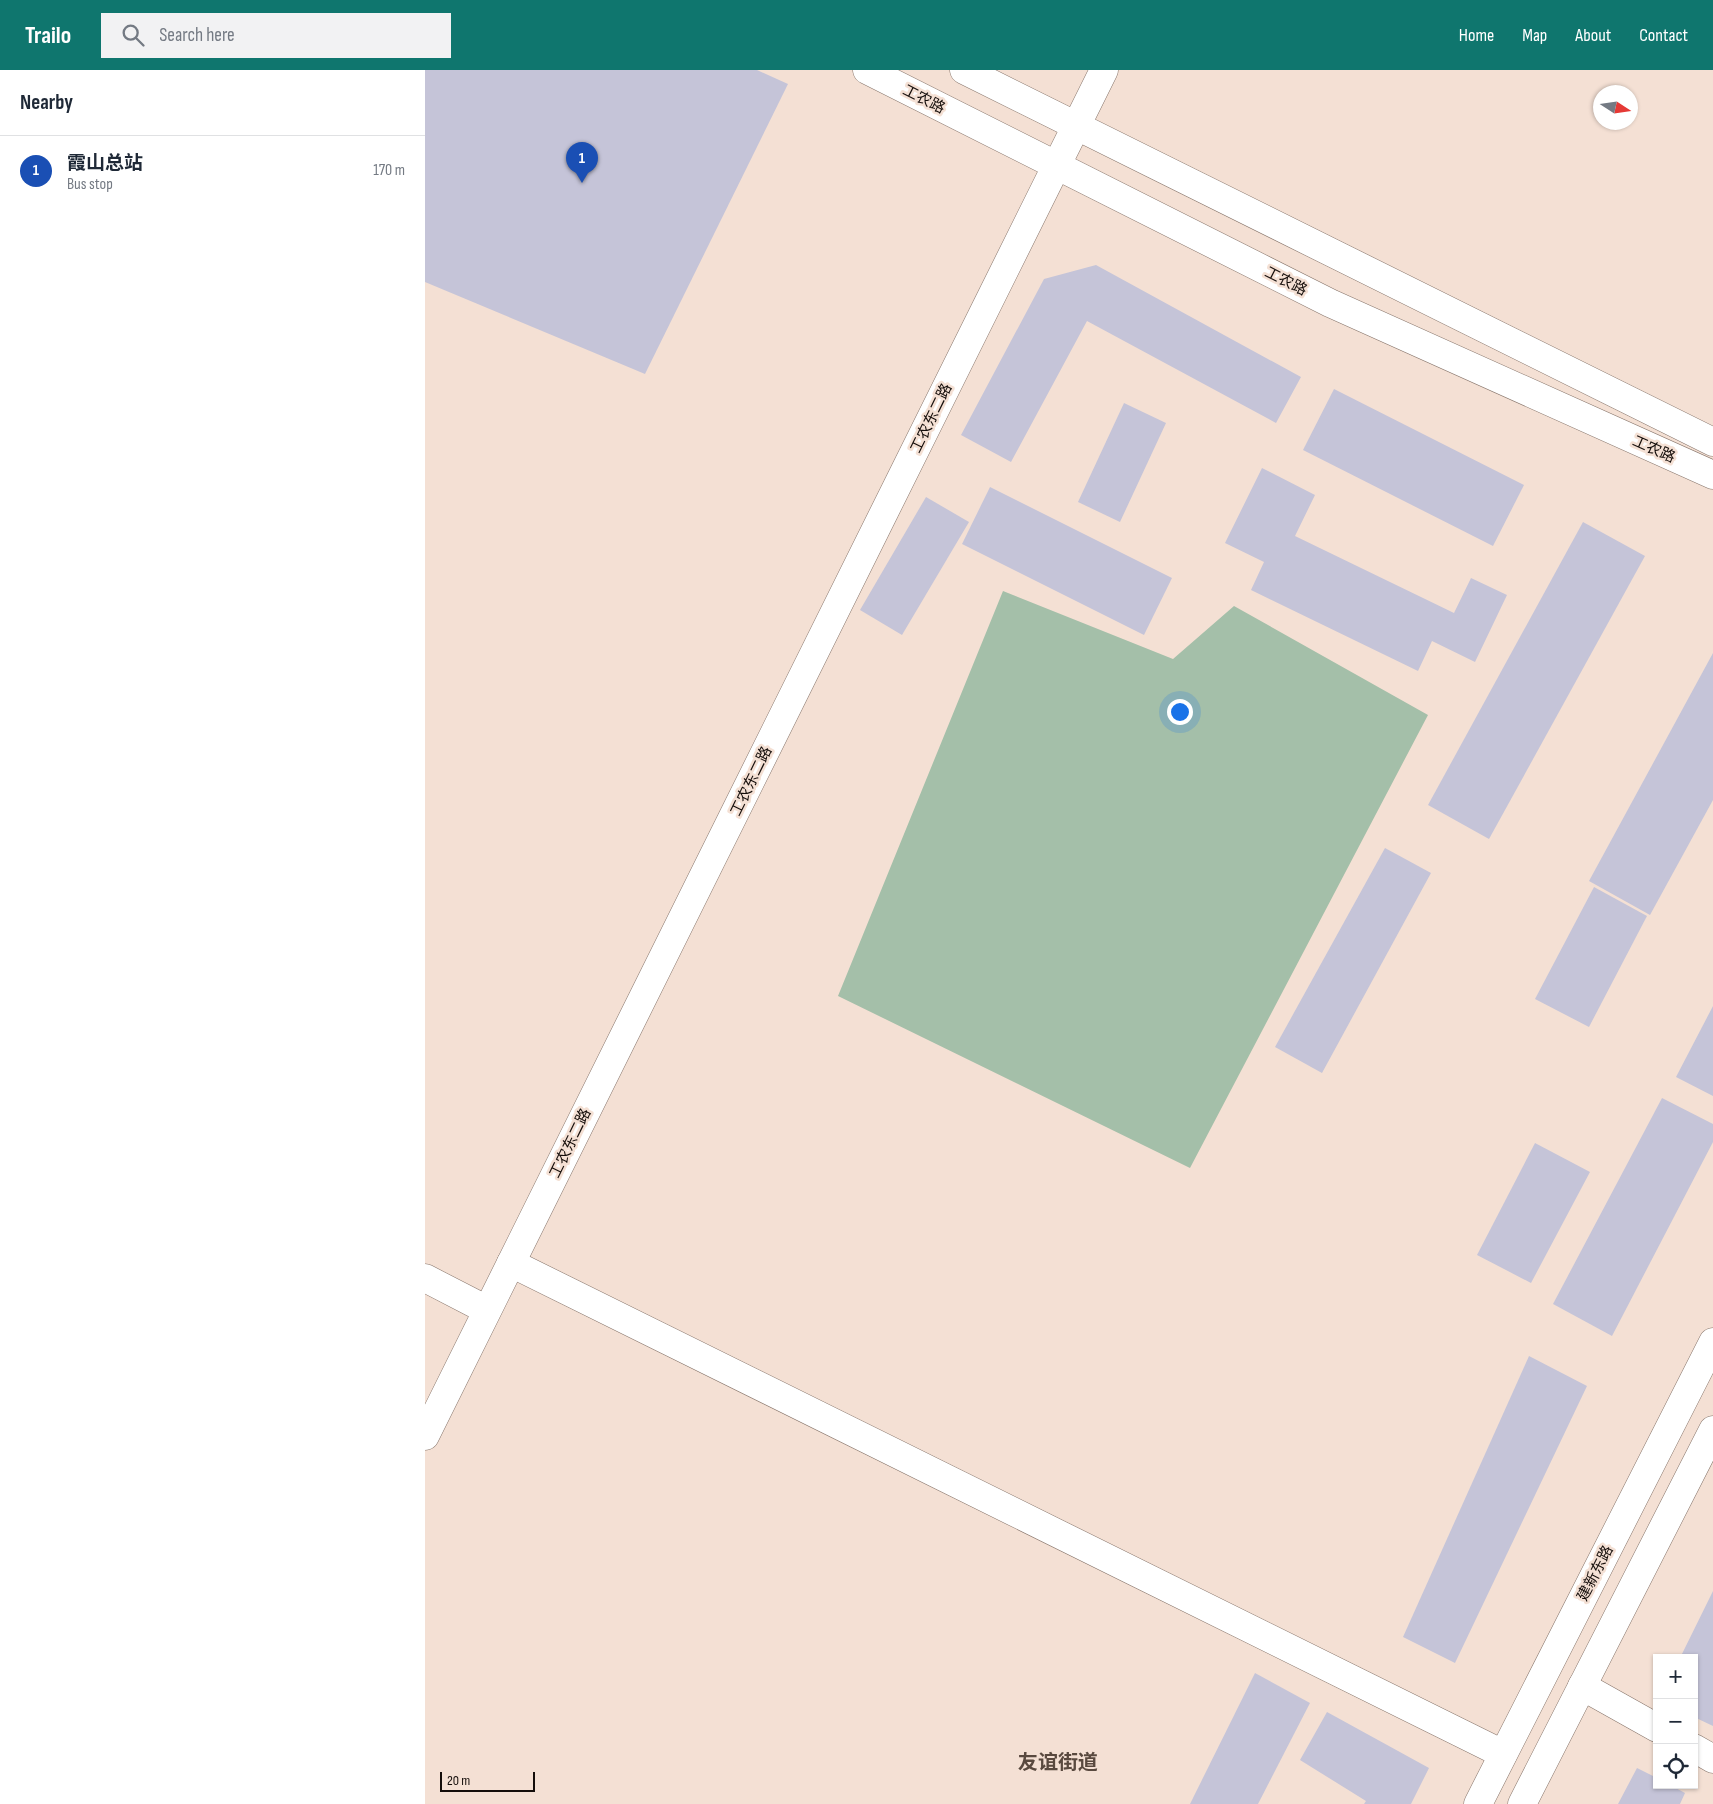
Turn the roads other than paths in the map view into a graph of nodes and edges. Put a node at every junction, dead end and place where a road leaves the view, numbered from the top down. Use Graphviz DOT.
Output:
graph roads {
  1 [pos="867,70"];
  2 [pos="964,70"];
  3 [pos="1104,70"];
  4 [pos="1077,126"];
  5 [pos="1056,165"];
  6 [pos="1713,442"];
  7 [pos="1713,475"];
  8 [pos="511,1263"];
  9 [pos="425,1278"];
  10 [pos="487,1310"];
  11 [pos="1713,1342"];
  12 [pos="1713,1430"];
  13 [pos="425,1436"];
  14 [pos="1583,1686"];
  15 [pos="1653,1726"];
  16 [pos="1698,1750"];
  17 [pos="1503,1754"];
  18 [pos="1713,1759"];
  19 [pos="1478,1804"];
  20 [pos="1523,1804"];
  1 -- 5 [label="street, 工农路"];
  2 -- 4 [label="street"];
  3 -- 4 [label="street, 工农东二路"];
  4 -- 5 [label="street, 工农东二路"];
  4 -- 6 [label="street"];
  5 -- 7 [label="street, 工农路"];
  5 -- 8 [label="street, 工农东二路"];
  8 -- 10 [label="street, 工农东二路"];
  8 -- 17 [label="street"];
  9 -- 10 [label="street"];
  10 -- 13 [label="street, 工农东二路"];
  11 -- 17 [label="street, 建新东路"];
  12 -- 14 [label="street"];
  14 -- 15 [label="street"];
  14 -- 20 [label="street"];
  16 -- 18 [label="street"];
  17 -- 19 [label="street, 建新东路"];
}
